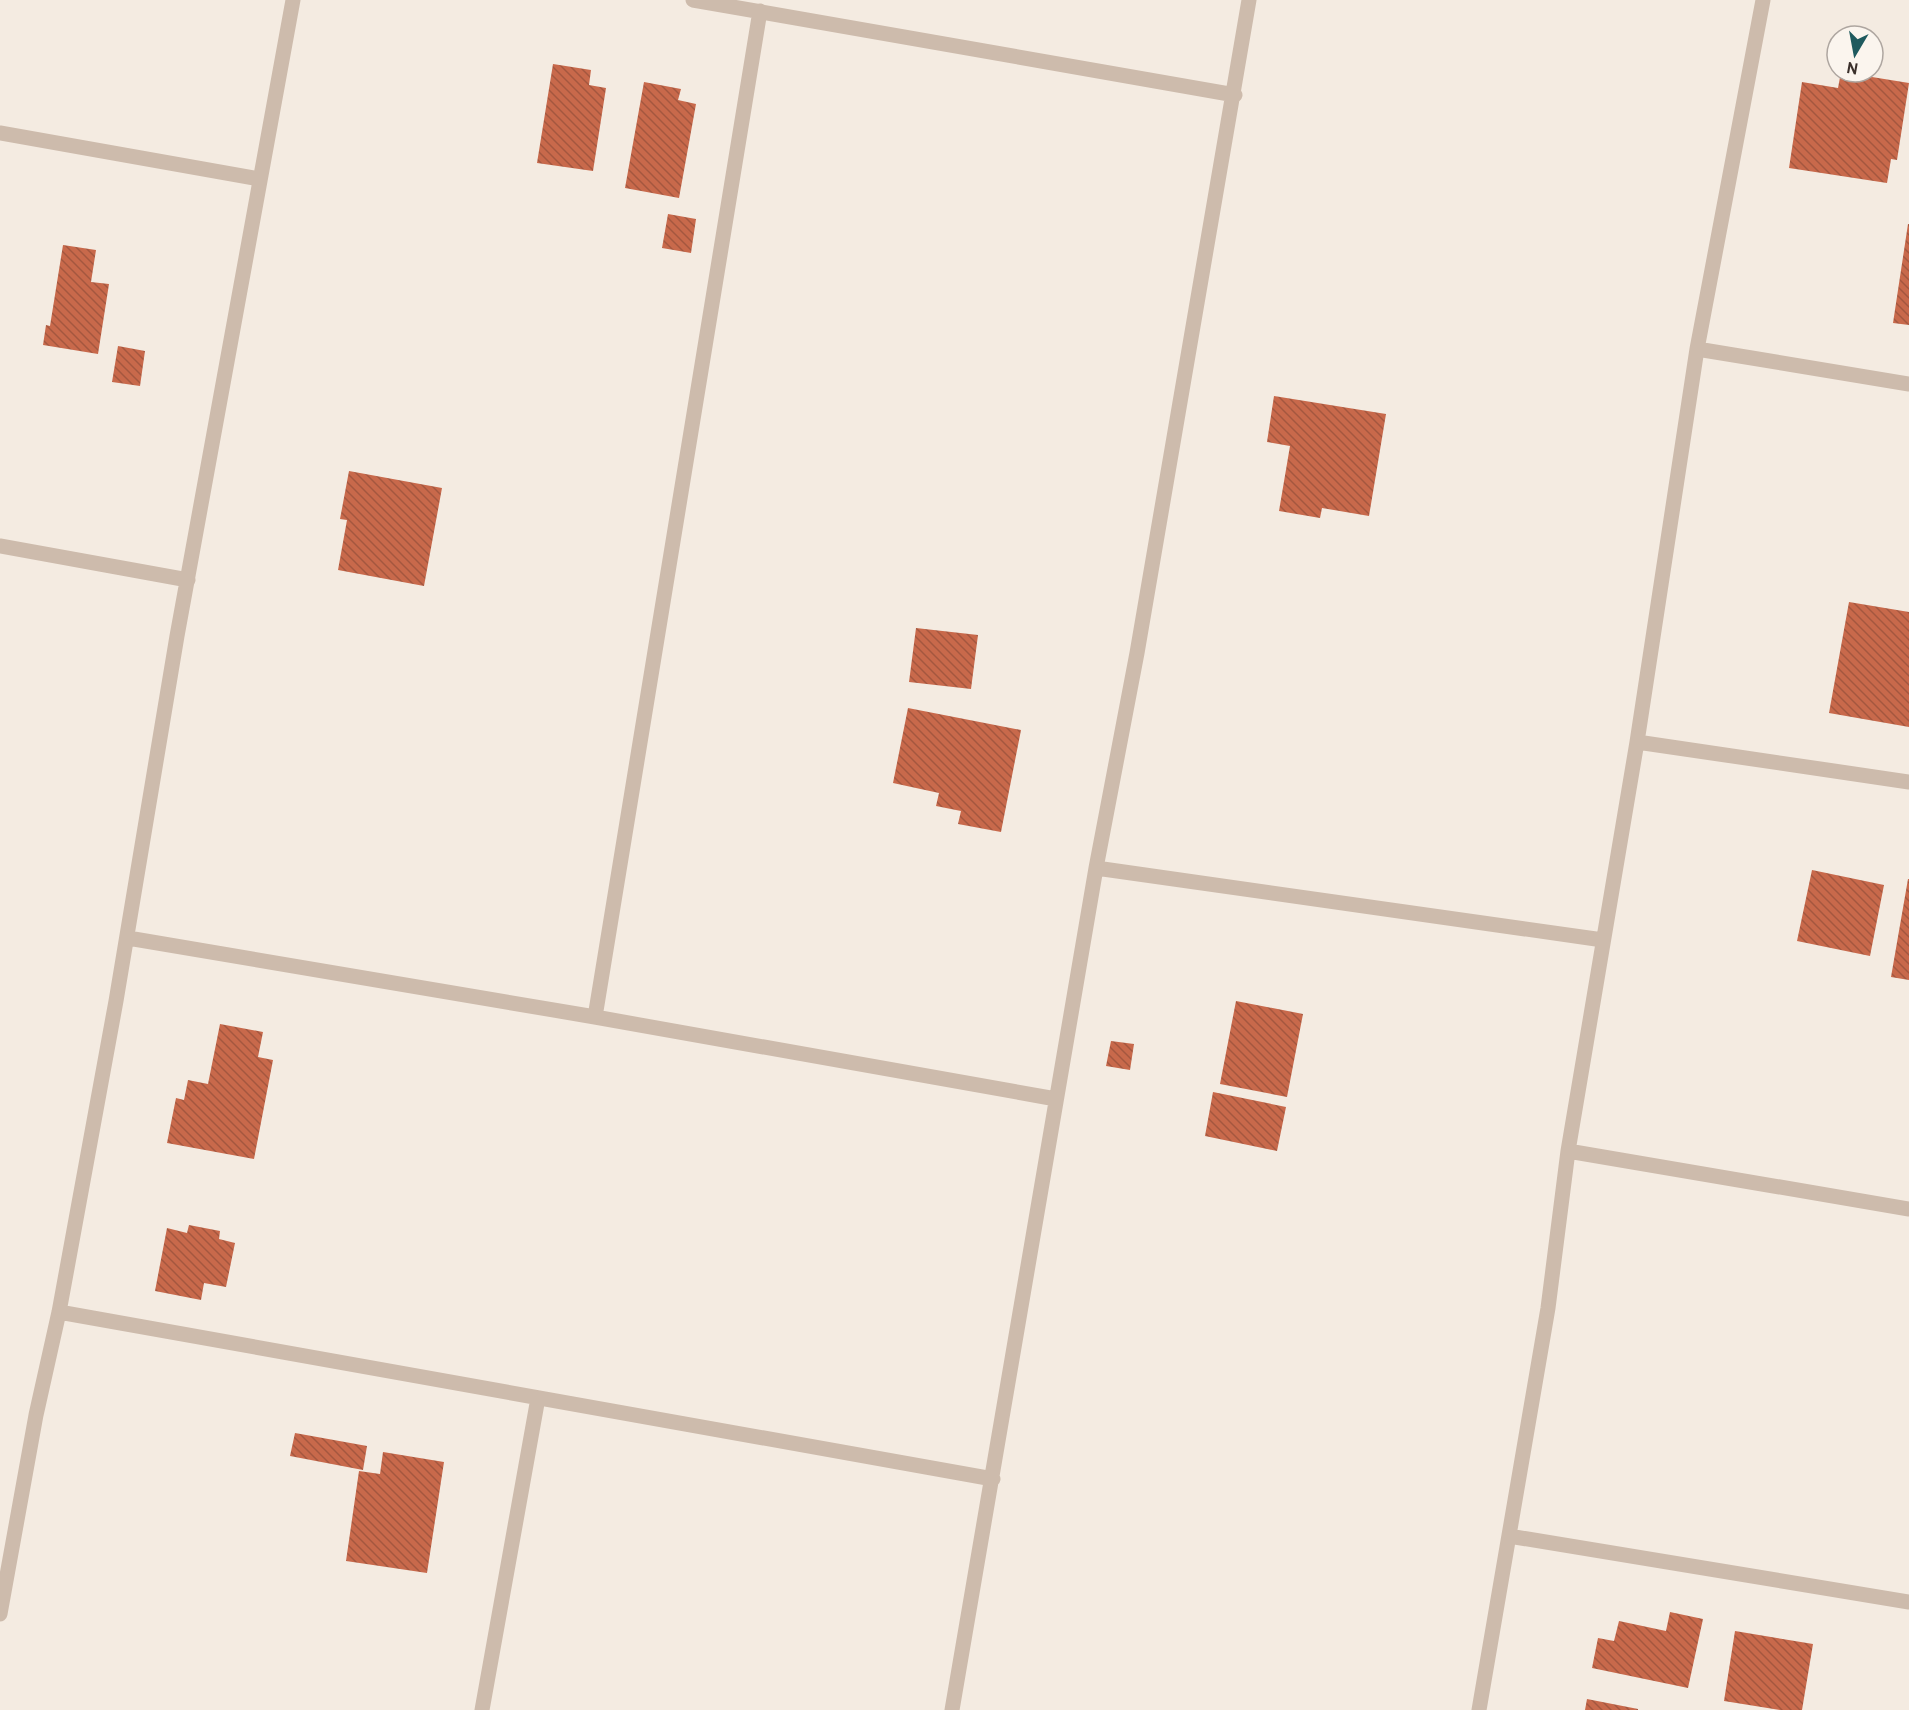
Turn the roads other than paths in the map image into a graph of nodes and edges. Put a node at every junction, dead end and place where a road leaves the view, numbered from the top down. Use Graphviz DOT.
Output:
graph roads {
  1 [pos="293,0"];
  2 [pos="693,0"];
  3 [pos="1250,0"];
  4 [pos="1763,0"];
  5 [pos="760,11"];
  6 [pos="1234,95"];
  7 [pos="0,133"];
  8 [pos="260,179"];
  9 [pos="1697,349"];
  10 [pos="1909,384"];
  11 [pos="0,546"];
  12 [pos="188,580"];
  13 [pos="1636,742"];
  14 [pos="1909,782"];
  15 [pos="1096,868"];
  16 [pos="128,938"];
  17 [pos="1603,940"];
  18 [pos="595,1017"];
  19 [pos="1056,1099"];
  20 [pos="1568,1151"];
  21 [pos="1909,1209"];
  22 [pos="59,1312"];
  23 [pos="538,1398"];
  24 [pos="993,1479"];
  25 [pos="1509,1536"];
  26 [pos="1909,1602"];
  27 [pos="0,1614"];
  28 [pos="482,1710"];
  29 [pos="952,1710"];
  30 [pos="1479,1710"];
  1 -- 8 [label="street"];
  2 -- 5 [label="street"];
  3 -- 6 [label="street"];
  4 -- 9 [label="street"];
  5 -- 6 [label="street"];
  5 -- 18 [label="street"];
  6 -- 15 [label="street"];
  7 -- 8 [label="street"];
  8 -- 12 [label="street"];
  9 -- 10 [label="street"];
  9 -- 13 [label="street"];
  11 -- 12 [label="street"];
  12 -- 16 [label="street"];
  13 -- 14 [label="street"];
  13 -- 17 [label="street"];
  15 -- 17 [label="street"];
  15 -- 19 [label="street"];
  16 -- 18 [label="street"];
  16 -- 22 [label="street"];
  17 -- 20 [label="street"];
  18 -- 19 [label="street"];
  19 -- 24 [label="street"];
  20 -- 21 [label="street"];
  20 -- 25 [label="street"];
  22 -- 23 [label="street"];
  22 -- 27 [label="street"];
  23 -- 24 [label="street"];
  23 -- 28 [label="street"];
  24 -- 29 [label="street"];
  25 -- 26 [label="street"];
  25 -- 30 [label="street"];
}
